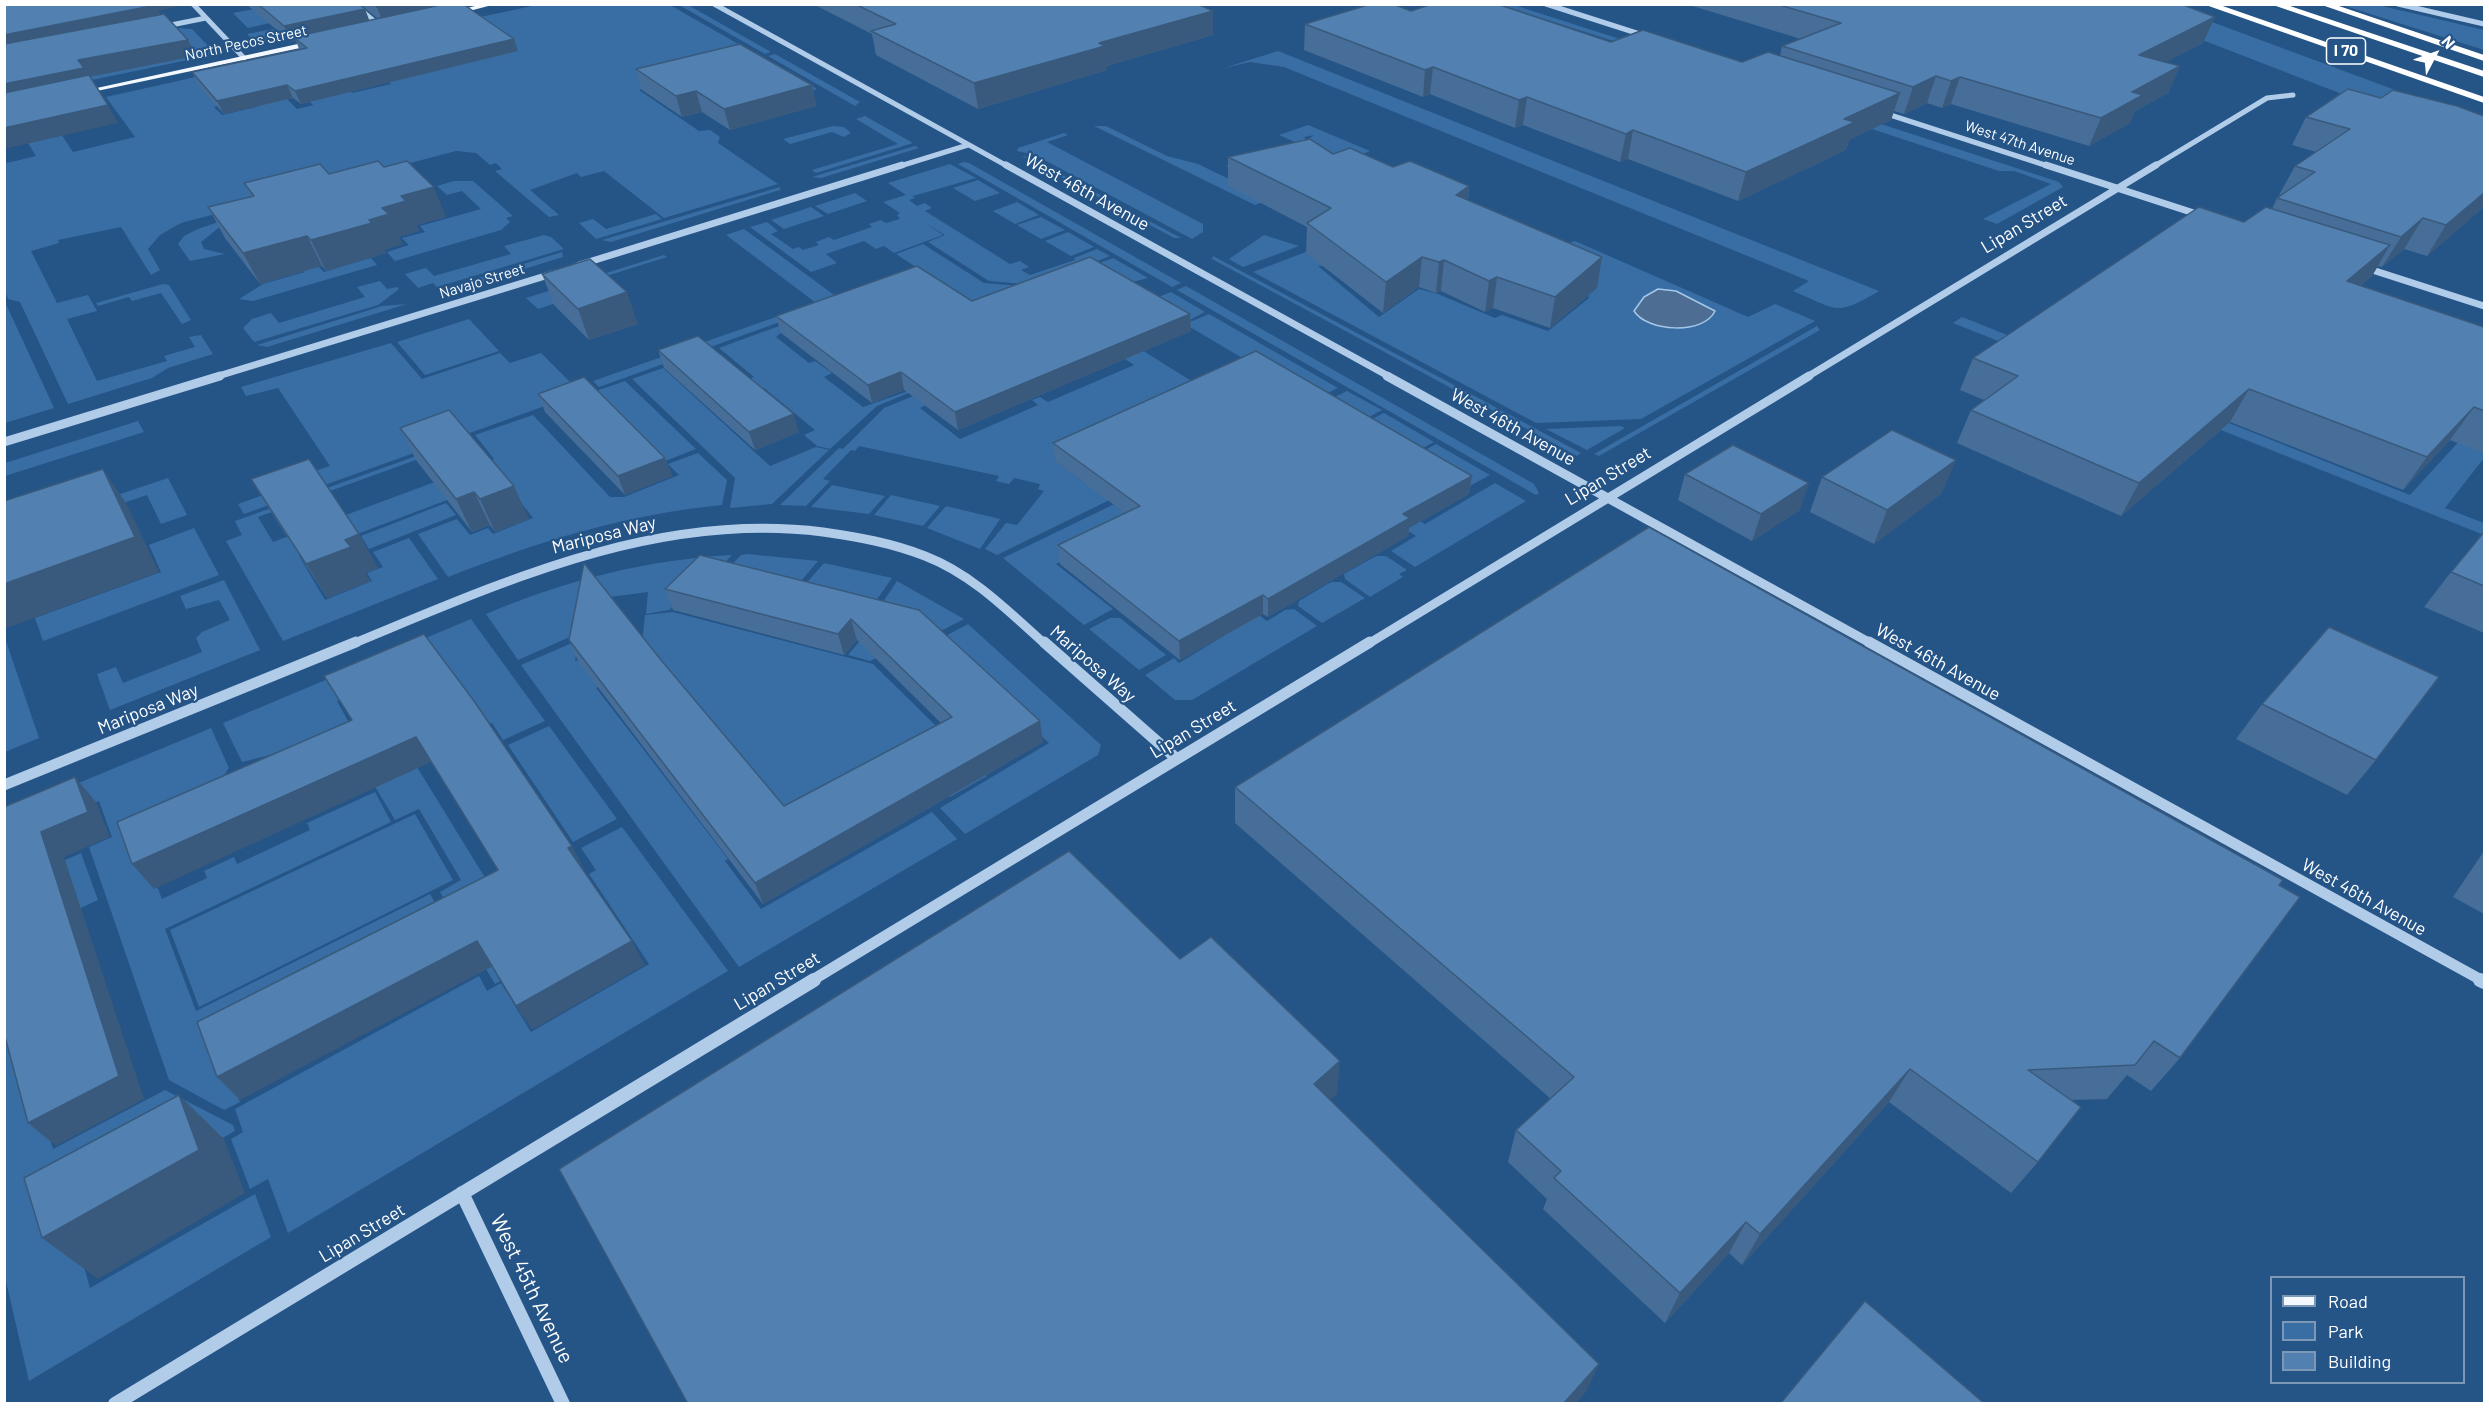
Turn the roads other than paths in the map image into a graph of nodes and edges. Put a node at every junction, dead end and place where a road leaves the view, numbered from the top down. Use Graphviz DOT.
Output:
graph roads {
  1 [pos="193,4"];
  2 [pos="354,4"];
  3 [pos="493,4"];
  4 [pos="714,4"];
  5 [pos="1546,4"];
  6 [pos="2207,4"];
  7 [pos="2274,4"];
  8 [pos="2323,4"];
  9 [pos="2398,4"];
  10 [pos="444,15"];
  11 [pos="206,18"];
  12 [pos="2484,24"];
  13 [pos="393,26"];
  14 [pos="155,28"];
  15 [pos="382,28"];
  16 [pos="371,31"];
  17 [pos="1654,39"];
  18 [pos="324,40"];
  19 [pos="244,58"];
  20 [pos="2484,58"];
  21 [pos="2484,74"];
  22 [pos="71,94"];
  23 [pos="2293,95"];
  24 [pos="2484,100"];
  25 [pos="1878,111"];
  26 [pos="968,145"];
  27 [pos="2118,188"];
  28 [pos="2212,219"];
  29 [pos="2360,266"];
  30 [pos="2484,306"];
  31 [pos="4,442"];
  32 [pos="1607,498"];
  33 [pos="1177,759"];
  34 [pos="4,785"];
  35 [pos="2484,982"];
  36 [pos="462,1193"];
  37 [pos="115,1404"];
  38 [pos="563,1404"];
  1 -- 11 [label="street"];
  2 -- 15 [label="street"];
  3 -- 10 [label="main road"];
  4 -- 26 [label="street, West 46th Avenue"];
  5 -- 17 [label="street"];
  6 -- 24 [label="highway, I 70"];
  7 -- 21 [label="highway, I 70"];
  8 -- 20 [label="highway"];
  9 -- 12 [label="street"];
  11 -- 14 [label="street"];
  11 -- 19 [label="street"];
  13 -- 15 [label="main road"];
  15 -- 16 [label="main road"];
  18 -- 19 [label="main road, North Pecos Street"];
  19 -- 22 [label="main road, North Pecos Street"];
  23 -- 27 [label="street, Lipan Street"];
  25 -- 27 [label="street, West 47th Avenue"];
  26 -- 31 [label="street, Navajo Street"];
  26 -- 32 [label="street, West 46th Avenue"];
  27 -- 28 [label="street, West 47th Avenue"];
  27 -- 32 [label="street, Lipan Street"];
  29 -- 30 [label="street"];
  32 -- 33 [label="street, Lipan Street"];
  32 -- 35 [label="street, West 46th Avenue"];
  33 -- 34 [label="street, Mariposa Way"];
  33 -- 36 [label="street, Lipan Street"];
  36 -- 37 [label="street, Lipan Street"];
  36 -- 38 [label="street, West 45th Avenue"];
}
